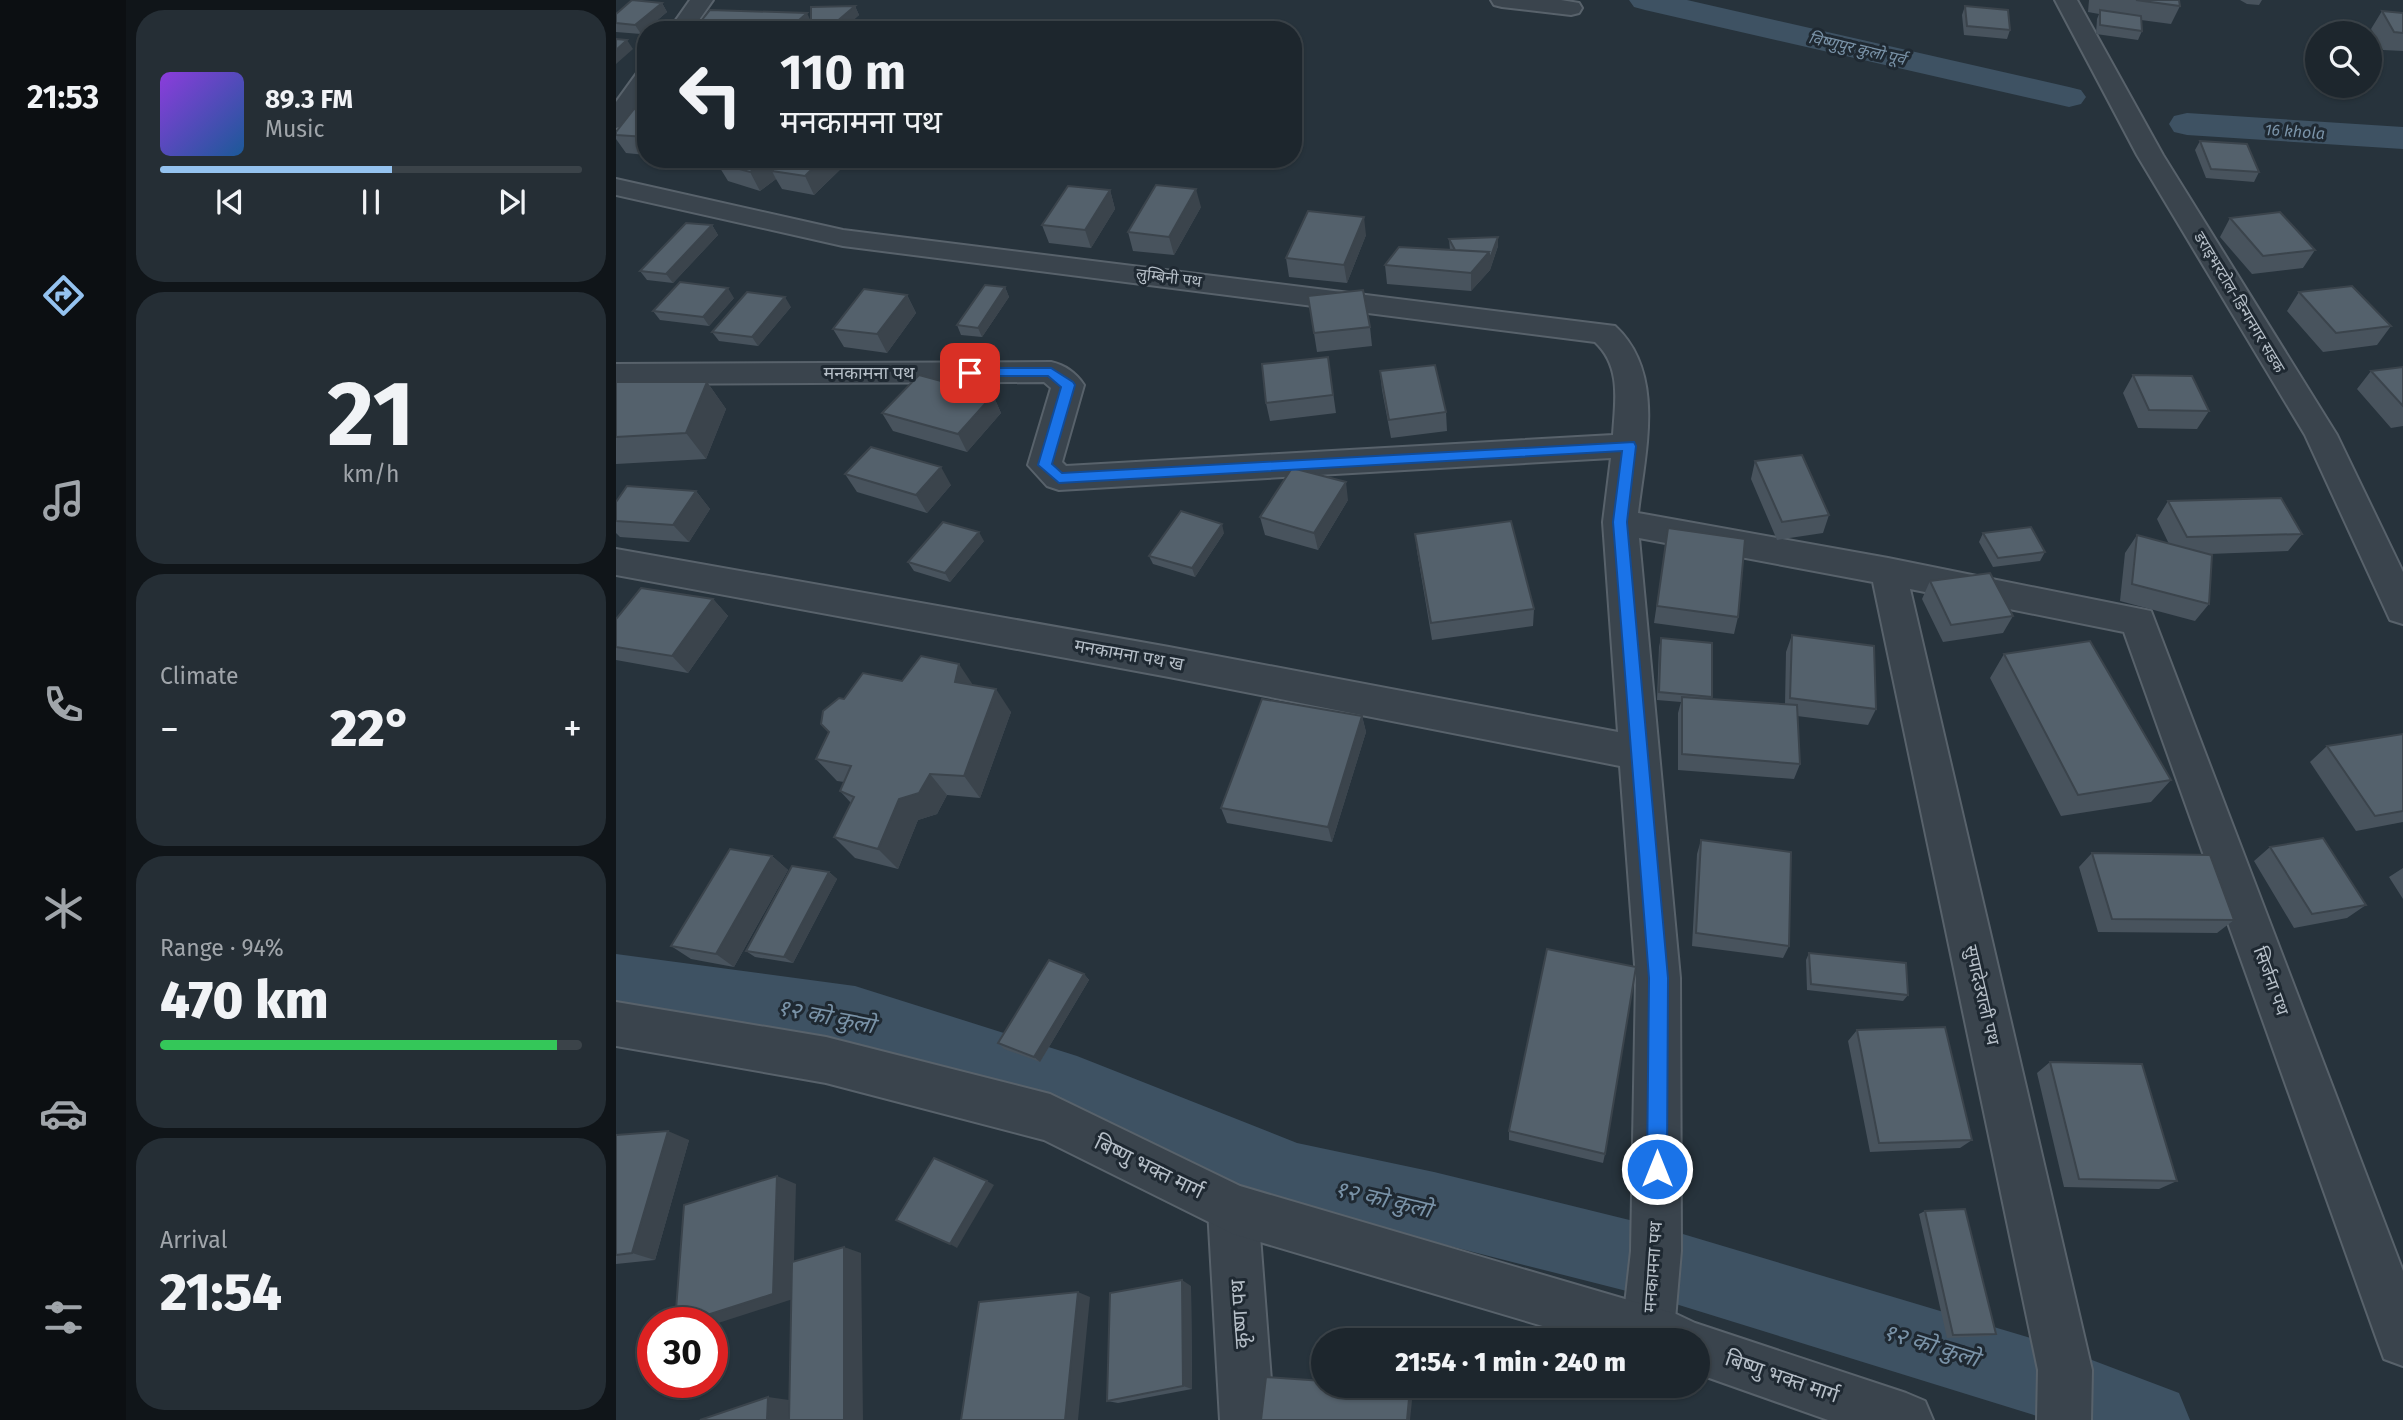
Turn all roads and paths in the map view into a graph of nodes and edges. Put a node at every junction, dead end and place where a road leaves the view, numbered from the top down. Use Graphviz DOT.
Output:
graph roads {
  1 [pos="702,0"];
  2 [pos="1502,0"];
  3 [pos="2066,0"];
  4 [pos="1570,8"];
  5 [pos="687,21"];
  6 [pos="637,91"];
  7 [pos="616,120"];
  8 [pos="616,187"];
  9 [pos="616,374"];
  10 [pos="1629,446"];
  11 [pos="1620,522"];
  12 [pos="616,562"];
  13 [pos="1888,571"];
  14 [pos="2403,610"];
  15 [pos="1640,753"];
  16 [pos="616,1024"];
  17 [pos="1233,1209"];
  18 [pos="1635,1328"];
  19 [pos="1661,1328"];
  20 [pos="2403,1340"];
  21 [pos="1710,1352"];
  22 [pos="2064,1395"];
  23 [pos="1247,1420"];
  24 [pos="1906,1420"];
  1 -- 5 [label="street"];
  2 -- 4 [label="street"];
  3 -- 14 [label="street, डराइभरटोल-डिन्गनगर सडक"];
  6 -- 7 [label="street"];
  8 -- 10 [label="street, लुम्बिनी पथ"];
  9 -- 10 [label="street, मनकामना पथ"];
  10 -- 11 [label="street, मनकामना पथ"];
  11 -- 13 [label="street"];
  11 -- 15 [label="street, मनकामना पथ"];
  12 -- 15 [label="street, मनकामना पथ ख"];
  13 -- 20 [label="street, सिर्जना पथ"];
  13 -- 22 [label="street, सुपादेउराली पथ"];
  15 -- 19 [label="street, मनकामना पथ"];
  16 -- 17 [label="street, बिष्णु भक्त मार्ग"];
  17 -- 18 [label="street, बिष्णु भक्त मार्ग"];
  17 -- 23 [label="street, कृष्ण पथ"];
  21 -- 24 [label="street, बिष्णु भक्त मार्ग"];
}
